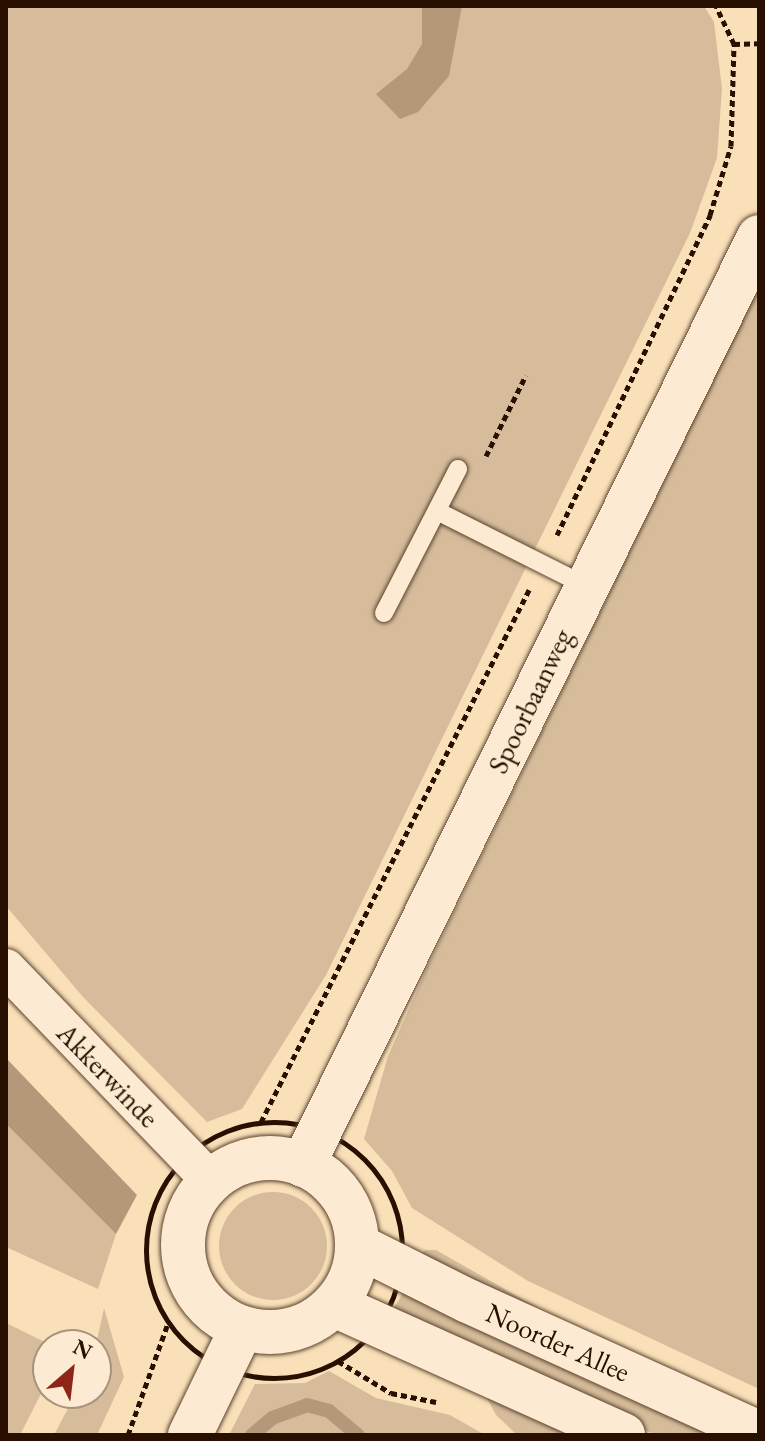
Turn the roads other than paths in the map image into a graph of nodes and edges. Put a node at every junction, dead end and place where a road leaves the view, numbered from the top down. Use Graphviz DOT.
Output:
graph roads {
  1 [pos="759,237"];
  2 [pos="458,469"];
  3 [pos="437,511"];
  4 [pos="586,586"];
  5 [pos="384,613"];
  6 [pos="6,968"];
  7 [pos="303,1165"];
  8 [pos="198,1169"];
  9 [pos="358,1246"];
  10 [pos="334,1305"];
  11 [pos="242,1328"];
  12 [pos="759,1433"];
  13 [pos="190,1435"];
  14 [pos="623,1435"];
  1 -- 4 [label="street, Spoorbaanweg"];
  2 -- 3 [label="lane"];
  3 -- 4 [label="lane"];
  3 -- 5 [label="lane"];
  4 -- 7 [label="street, Spoorbaanweg"];
  6 -- 8 [label="street, Akkerwinde"];
  7 -- 8 [label="street"];
  7 -- 9 [label="street"];
  8 -- 11 [label="street"];
  9 -- 10 [label="street"];
  9 -- 12 [label="street, Noorder Allee"];
  10 -- 11 [label="street"];
  10 -- 14 [label="street, Noorder Allee"];
  11 -- 13 [label="street"];
}
